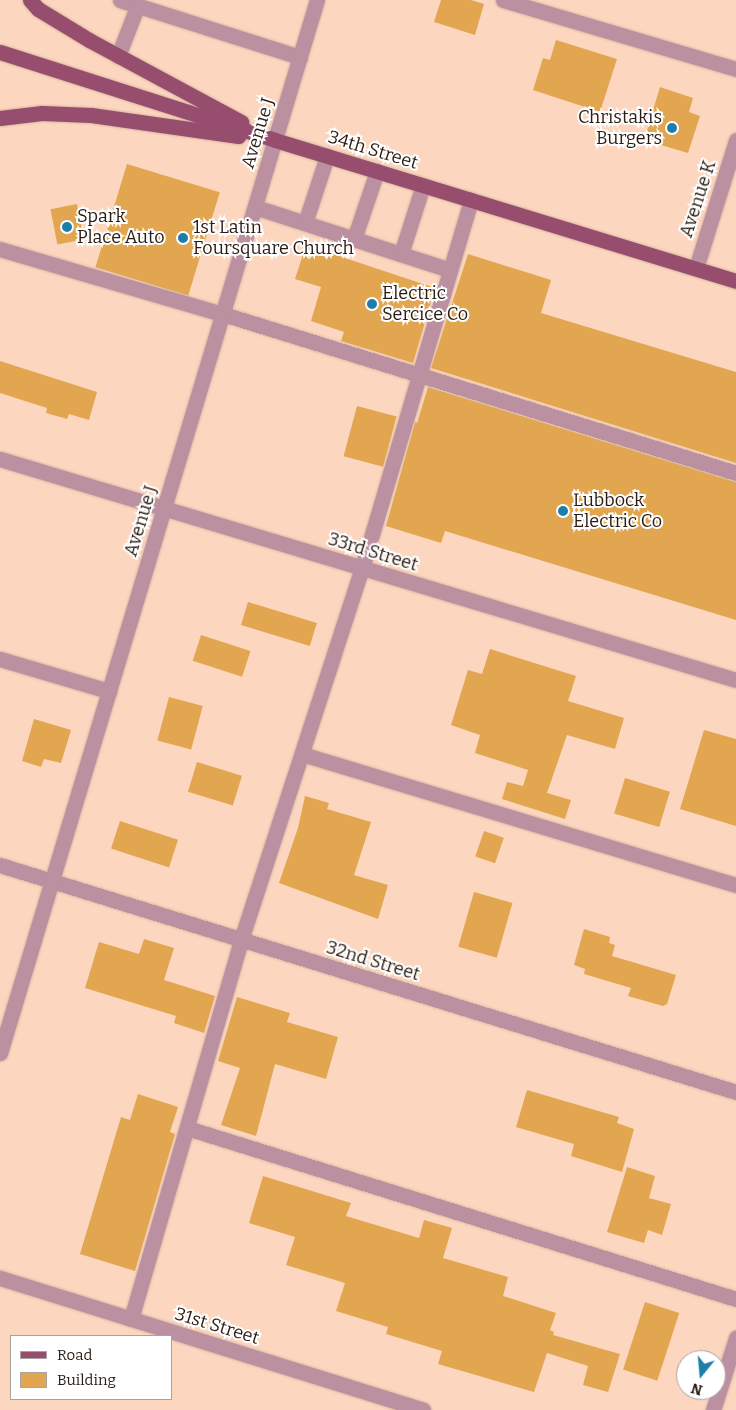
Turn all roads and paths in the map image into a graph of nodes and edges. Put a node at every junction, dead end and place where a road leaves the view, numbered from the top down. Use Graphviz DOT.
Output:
graph roads {
  1 [pos="30,0"];
  2 [pos="120,0"];
  3 [pos="317,0"];
  4 [pos="503,0"];
  5 [pos="137,7"];
  6 [pos="0,52"];
  7 [pos="118,56"];
  8 [pos="300,57"];
  9 [pos="736,70"];
  10 [pos="0,118"];
  11 [pos="275,140"];
  12 [pos="736,140"];
  13 [pos="327,156"];
  14 [pos="377,171"];
  15 [pos="423,185"];
  16 [pos="471,200"];
  17 [pos="255,208"];
  18 [pos="304,223"];
  19 [pos="354,239"];
  20 [pos="0,249"];
  21 [pos="401,254"];
  22 [pos="696,268"];
  23 [pos="450,270"];
  24 [pos="736,281"];
  25 [pos="223,314"];
  26 [pos="420,374"];
  27 [pos="0,459"];
  28 [pos="736,473"];
  29 [pos="164,508"];
  30 [pos="362,568"];
  31 [pos="0,659"];
  32 [pos="736,680"];
  33 [pos="110,691"];
  34 [pos="302,754"];
  35 [pos="0,865"];
  36 [pos="53,882"];
  37 [pos="736,885"];
  38 [pos="241,940"];
  39 [pos="0,1053"];
  40 [pos="736,1092"];
  41 [pos="187,1128"];
  42 [pos="0,1278"];
  43 [pos="736,1299"];
  44 [pos="131,1319"];
  45 [pos="736,1338"];
  46 [pos="389,1405"];
  47 [pos="423,1410"];
  48 [pos="714,1410"];
  1 -- 7 [label="main road"];
  2 -- 5 [label="street"];
  3 -- 8 [label="street, Avenue J"];
  4 -- 9 [label="street"];
  5 -- 7 [label="street"];
  5 -- 8 [label="street"];
  6 -- 11 [label="main road, 34th Street"];
  7 -- 11 [label="main road"];
  8 -- 11 [label="street, Avenue J"];
  10 -- 11 [label="main road"];
  11 -- 13 [label="main road, 34th Street"];
  11 -- 17 [label="street, Avenue J"];
  12 -- 22 [label="street, Avenue K"];
  13 -- 14 [label="main road, 34th Street"];
  13 -- 18 [label="street"];
  14 -- 15 [label="main road, 34th Street"];
  14 -- 19 [label="street"];
  15 -- 16 [label="main road, 34th Street"];
  15 -- 21 [label="street"];
  16 -- 22 [label="main road, 34th Street"];
  16 -- 23 [label="street"];
  17 -- 18 [label="street"];
  17 -- 25 [label="street, Avenue J"];
  18 -- 19 [label="street"];
  19 -- 21 [label="street"];
  20 -- 25 [label="street"];
  21 -- 23 [label="street"];
  22 -- 24 [label="main road, 34th Street"];
  23 -- 26 [label="street"];
  25 -- 26 [label="street"];
  25 -- 29 [label="street, Avenue J"];
  26 -- 28 [label="street"];
  26 -- 30 [label="street"];
  27 -- 29 [label="street, 33rd Street"];
  29 -- 30 [label="street, 33rd Street"];
  29 -- 33 [label="street, Avenue J"];
  30 -- 32 [label="street, 33rd Street"];
  30 -- 34 [label="street"];
  31 -- 33 [label="street"];
  33 -- 36 [label="street, Avenue J"];
  34 -- 37 [label="street"];
  34 -- 38 [label="street"];
  35 -- 36 [label="street, 32nd Street"];
  36 -- 38 [label="street, 32nd Street"];
  36 -- 39 [label="street, Avenue J"];
  38 -- 40 [label="street, 32nd Street"];
  38 -- 41 [label="street"];
  41 -- 43 [label="street"];
  41 -- 44 [label="street"];
  42 -- 44 [label="street, 31st Street"];
  44 -- 46 [label="street, 31st Street"];
  45 -- 48 [label="street"];
  46 -- 47 [label="street, 31st Street"];
}
